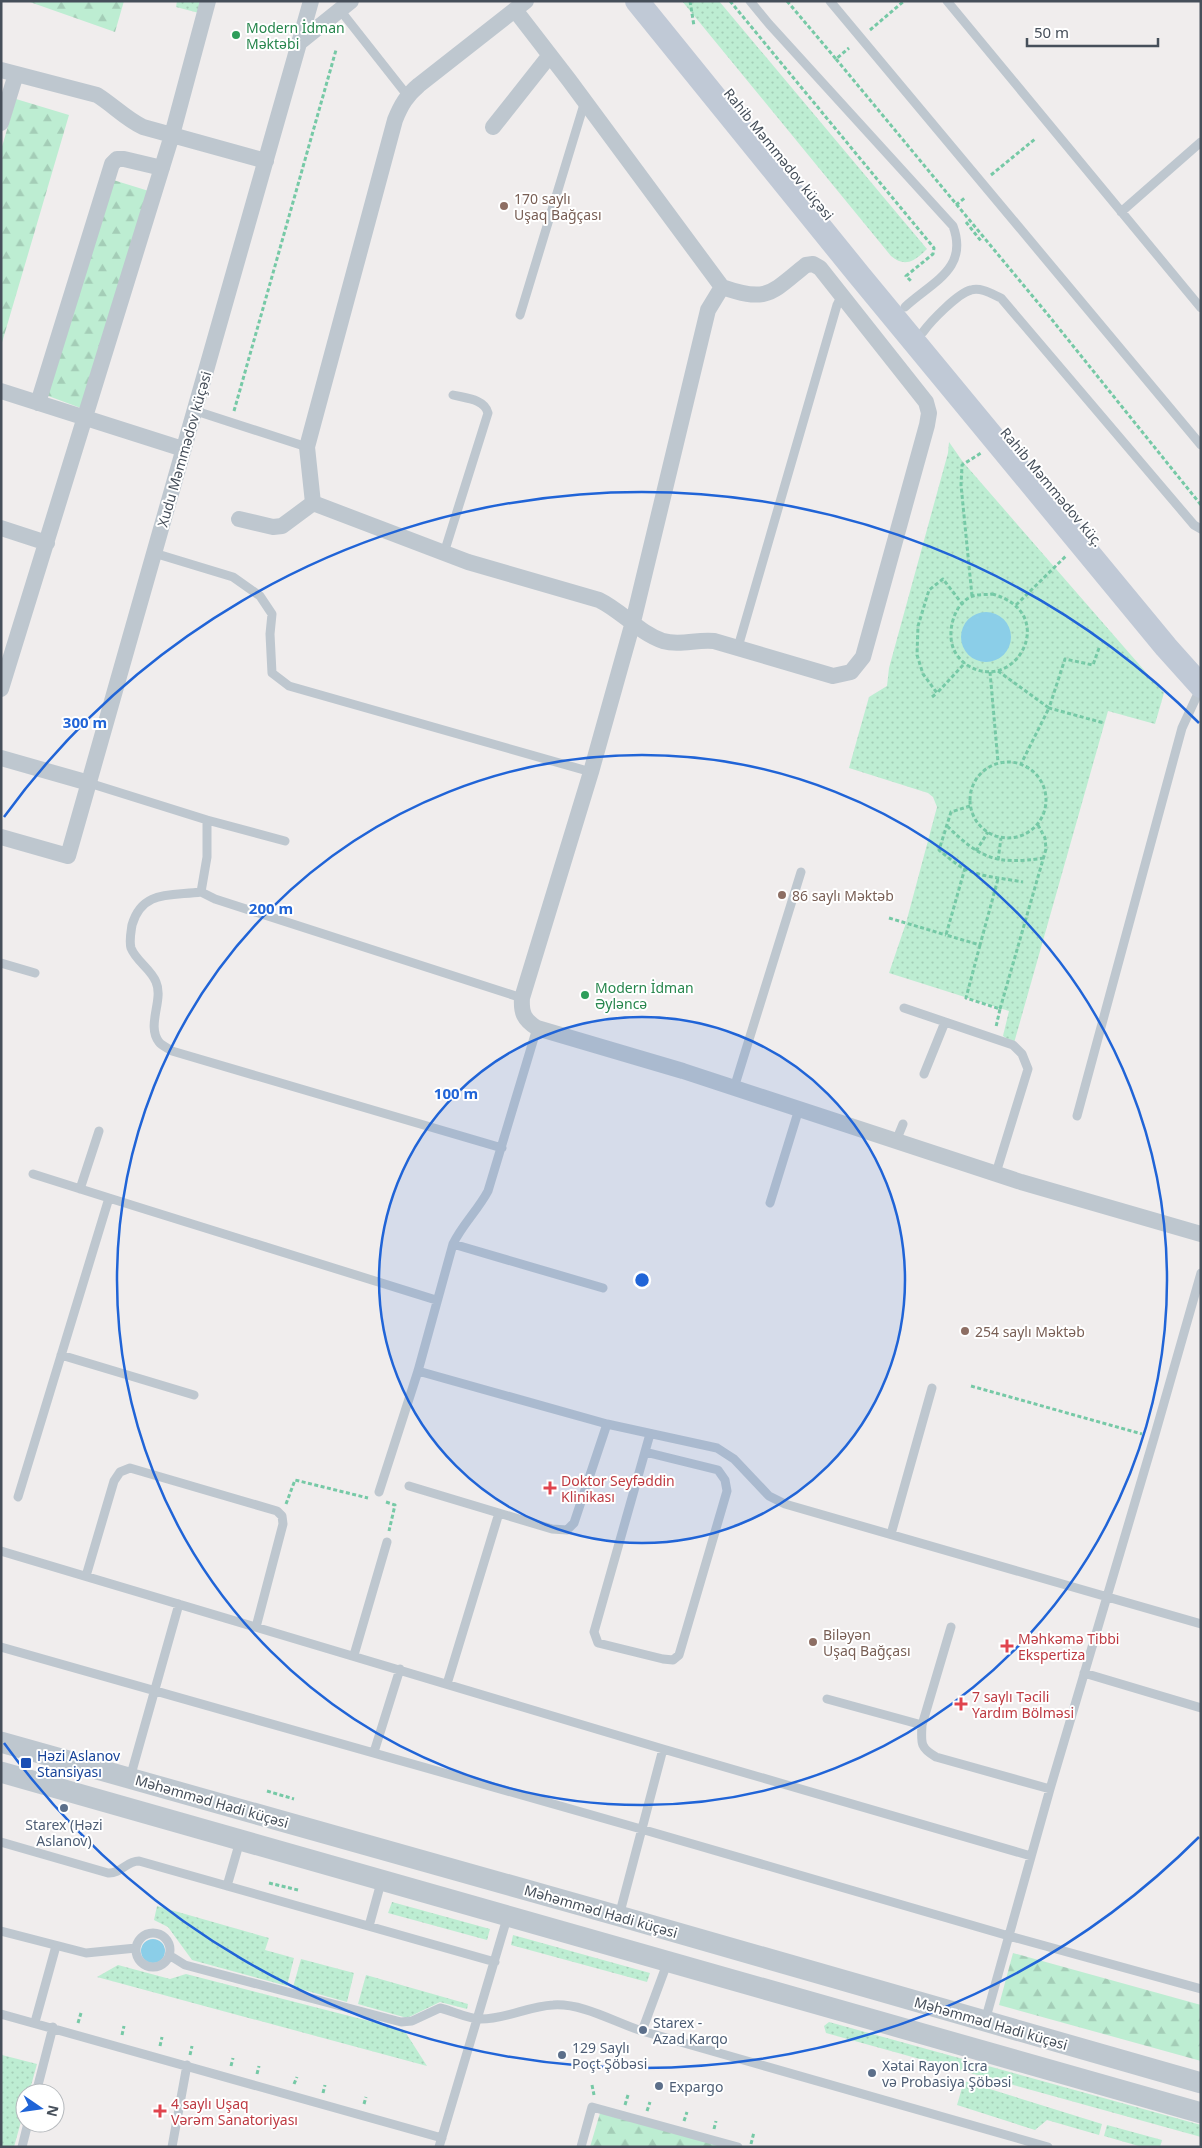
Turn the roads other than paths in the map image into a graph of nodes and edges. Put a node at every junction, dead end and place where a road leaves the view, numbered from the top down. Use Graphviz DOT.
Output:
graph roads {
  1 [pos="208,1"];
  2 [pos="310,1"];
  3 [pos="637,1"];
  4 [pos="654,1"];
  5 [pos="750,1"];
  6 [pos="830,1"];
  7 [pos="947,1"];
  8 [pos="346,6"];
  9 [pos="520,6"];
  10 [pos="300,42"];
  11 [pos="550,55"];
  12 [pos="8,72"];
  13 [pos="407,95"];
  14 [pos="585,101"];
  15 [pos="1,123"];
  16 [pos="494,127"];
  17 [pos="172,135"];
  18 [pos="1201,142"];
  19 [pos="266,161"];
  20 [pos="162,168"];
  21 [pos="1121,212"];
  22 [pos="859,275"];
  23 [pos="722,287"];
  24 [pos="842,295"];
  25 [pos="905,307"];
  26 [pos="1201,308"];
  27 [pos="520,315"];
  28 [pos="923,332"];
  29 [pos="1,391"];
  30 [pos="453,395"];
  31 [pos="38,403"];
  32 [pos="196,411"];
  33 [pos="87,417"];
  34 [pos="1201,445"];
  35 [pos="307,447"];
  36 [pos="183,449"];
  37 [pos="313,503"];
  38 [pos="239,519"];
  39 [pos="1,528"];
  40 [pos="1201,529"];
  41 [pos="47,543"];
  42 [pos="154,553"];
  43 [pos="444,553"];
  44 [pos="634,622"];
  45 [pos="738,647"];
  46 [pos="1201,665"];
  47 [pos="1201,686"];
  48 [pos="1,689"];
  49 [pos="1,758"];
  50 [pos="591,772"];
  51 [pos="89,783"];
  52 [pos="207,820"];
  53 [pos="1,837"];
  54 [pos="285,841"];
  55 [pos="801,872"];
  56 [pos="201,892"];
  57 [pos="1,963"];
  58 [pos="35,973"];
  59 [pos="522,998"];
  60 [pos="904,1008"];
  61 [pos="945,1022"];
  62 [pos="537,1028"];
  63 [pos="924,1074"];
  64 [pos="734,1088"];
  65 [pos="798,1109"];
  66 [pos="1077,1116"];
  67 [pos="903,1124"];
  68 [pos="99,1131"];
  69 [pos="896,1141"];
  70 [pos="502,1148"];
  71 [pos="33,1174"];
  72 [pos="996,1174"];
  73 [pos="80,1189"];
  74 [pos="109,1198"];
  75 [pos="770,1204"];
  76 [pos="1201,1234"];
  77 [pos="453,1244"];
  78 [pos="1201,1272"];
  79 [pos="603,1288"];
  80 [pos="436,1300"];
  81 [pos="61,1355"];
  82 [pos="418,1371"];
  83 [pos="932,1388"];
  84 [pos="194,1395"];
  85 [pos="607,1424"];
  86 [pos="650,1434"];
  87 [pos="644,1452"];
  88 [pos="409,1486"];
  89 [pos="379,1492"];
  90 [pos="18,1497"];
  91 [pos="498,1513"];
  92 [pos="891,1534"];
  93 [pos="386,1542"];
  94 [pos="1,1551"];
  95 [pos="86,1576"];
  96 [pos="1107,1596"];
  97 [pos="179,1604"];
  98 [pos="1200,1622"];
  99 [pos="951,1626"];
  100 [pos="256,1627"];
  101 [pos="1,1647"];
  102 [pos="354,1656"];
  103 [pos="400,1669"];
  104 [pos="1084,1673"];
  105 [pos="447,1684"];
  106 [pos="155,1692"];
  107 [pos="827,1699"];
  108 [pos="1201,1708"];
  109 [pos="922,1725"];
  110 [pos="1,1742"];
  111 [pos="663,1749"];
  112 [pos="374,1752"];
  113 [pos="46,1754"];
  114 [pos="1,1772"];
  115 [pos="130,1778"];
  116 [pos="38,1782"];
  117 [pos="1050,1789"];
  118 [pos="641,1829"];
  119 [pos="240,1841"];
  120 [pos="1,1842"];
  121 [pos="1031,1856"];
  122 [pos="382,1879"];
  123 [pos="227,1886"];
  124 [pos="508,1915"];
  125 [pos="618,1916"];
  126 [pos="369,1926"];
  127 [pos="1,1931"];
  128 [pos="1009,1936"];
  129 [pos="56,1946"];
  130 [pos="136,1948"];
  131 [pos="169,1955"];
  132 [pos="668,1961"];
  133 [pos="494,1962"];
  134 [pos="1201,1989"];
  135 [pos="1,2014"];
  136 [pos="478,2019"];
  137 [pos="985,2021"];
  138 [pos="35,2022"];
  139 [pos="53,2027"];
  140 [pos="642,2031"];
  141 [pos="1113,2058"];
  142 [pos="187,2065"];
  143 [pos="39,2083"];
  144 [pos="1201,2083"];
  145 [pos="1105,2086"];
  146 [pos="1201,2113"];
  147 [pos="26,2133"];
  148 [pos="440,2142"];
  149 [pos="22,2147"];
  150 [pos="172,2147"];
  151 [pos="581,2147"];
  152 [pos="738,2147"];
  153 [pos="1048,2147"];
  1 -- 17 [label="street"];
  2 -- 10 [label="street, Xudu Məmmədov küçəsi"];
  3 -- 22 [label="main road"];
  4 -- 25 [label="main road, Rahib Məmmədov küçəsi"];
  5 -- 25 [label="lane"];
  6 -- 34 [label="lane"];
  7 -- 21 [label="lane"];
  8 -- 10 [label="street"];
  8 -- 13 [label="lane"];
  9 -- 11 [label="street"];
  9 -- 13 [label="street"];
  10 -- 19 [label="street, Xudu Məmmədov küçəsi"];
  11 -- 14 [label="street"];
  11 -- 16 [label="street"];
  12 -- 15 [label="street"];
  12 -- 17 [label="street"];
  13 -- 35 [label="street"];
  14 -- 23 [label="street"];
  14 -- 27 [label="lane"];
  17 -- 19 [label="street"];
  17 -- 20 [label="street"];
  18 -- 21 [label="lane"];
  19 -- 32 [label="street, Xudu Məmmədov küçəsi"];
  20 -- 31 [label="street"];
  20 -- 33 [label="street"];
  21 -- 26 [label="lane"];
  22 -- 24 [label="street"];
  22 -- 47 [label="main road"];
  23 -- 24 [label="street"];
  23 -- 44 [label="street"];
  24 -- 45 [label="lane"];
  24 -- 45 [label="street"];
  25 -- 28 [label="main road, Rahib Məmmədov küç."];
  28 -- 40 [label="lane"];
  28 -- 46 [label="main road, Rahib Məmmədov küç."];
  29 -- 31 [label="street"];
  30 -- 43 [label="lane"];
  31 -- 33 [label="street"];
  32 -- 35 [label="lane"];
  32 -- 36 [label="street, Xudu Məmmədov küçəsi"];
  33 -- 36 [label="street"];
  33 -- 41 [label="street"];
  35 -- 37 [label="street"];
  36 -- 42 [label="street, Xudu Məmmədov küçəsi"];
  37 -- 38 [label="street"];
  37 -- 43 [label="street"];
  39 -- 41 [label="street"];
  41 -- 48 [label="street"];
  42 -- 50 [label="lane"];
  42 -- 51 [label="street, Xudu Məmmədov küçəsi"];
  43 -- 44 [label="street"];
  44 -- 45 [label="street"];
  44 -- 50 [label="street"];
  47 -- 66 [label="lane"];
  49 -- 51 [label="street"];
  50 -- 59 [label="street"];
  51 -- 52 [label="lane"];
  51 -- 53 [label="street, Xudu Məmmədov küçəsi"];
  52 -- 54 [label="lane"];
  52 -- 56 [label="lane"];
  55 -- 64 [label="lane"];
  56 -- 59 [label="lane"];
  56 -- 70 [label="lane"];
  57 -- 58 [label="lane"];
  59 -- 62 [label="street"];
  60 -- 61 [label="lane"];
  61 -- 63 [label="lane"];
  61 -- 72 [label="lane"];
  62 -- 64 [label="street"];
  62 -- 70 [label="lane"];
  64 -- 65 [label="street"];
  65 -- 69 [label="street"];
  65 -- 75 [label="lane"];
  67 -- 69 [label="lane"];
  68 -- 73 [label="lane"];
  69 -- 72 [label="street"];
  70 -- 77 [label="lane"];
  71 -- 73 [label="lane"];
  72 -- 76 [label="street"];
  73 -- 74 [label="lane"];
  74 -- 80 [label="lane"];
  74 -- 81 [label="lane"];
  77 -- 79 [label="lane"];
  77 -- 80 [label="lane"];
  78 -- 96 [label="lane"];
  80 -- 82 [label="lane"];
  81 -- 84 [label="lane"];
  81 -- 90 [label="lane"];
  82 -- 85 [label="lane"];
  82 -- 89 [label="lane"];
  83 -- 92 [label="lane"];
  85 -- 86 [label="lane"];
  85 -- 91 [label="lane"];
  86 -- 87 [label="lane"];
  86 -- 92 [label="lane"];
  87 -- 87 [label="lane"];
  88 -- 91 [label="lane"];
  91 -- 105 [label="lane"];
  92 -- 96 [label="lane"];
  93 -- 102 [label="lane"];
  94 -- 95 [label="lane"];
  95 -- 97 [label="lane"];
  95 -- 100 [label="lane"];
  96 -- 98 [label="lane"];
  96 -- 104 [label="lane"];
  97 -- 100 [label="lane"];
  97 -- 106 [label="lane"];
  99 -- 109 [label="lane"];
  100 -- 102 [label="lane"];
  101 -- 106 [label="lane"];
  102 -- 103 [label="lane"];
  103 -- 105 [label="lane"];
  103 -- 112 [label="lane"];
  104 -- 108 [label="lane"];
  104 -- 117 [label="lane"];
  105 -- 111 [label="lane"];
  106 -- 112 [label="lane"];
  106 -- 115 [label="lane"];
  107 -- 109 [label="lane"];
  109 -- 117 [label="lane"];
  110 -- 113 [label="street, Məhəmməd Hadi küçəsi"];
  111 -- 118 [label="lane"];
  111 -- 121 [label="lane"];
  112 -- 118 [label="lane"];
  113 -- 115 [label="street, Məhəmməd Hadi küçəsi"];
  113 -- 116 [label="street"];
  114 -- 116 [label="street, Məhəmməd Hadi küçəsi"];
  115 -- 125 [label="street, Məhəmməd Hadi küçəsi"];
  116 -- 119 [label="street, Məhəmməd Hadi küçəsi"];
  117 -- 121 [label="lane"];
  118 -- 125 [label="lane"];
  118 -- 128 [label="lane"];
  119 -- 122 [label="street, Məhəmməd Hadi küçəsi"];
  119 -- 123 [label="lane"];
  120 -- 123 [label="lane"];
  121 -- 128 [label="lane"];
  122 -- 124 [label="street, Məhəmməd Hadi küçəsi"];
  122 -- 126 [label="lane"];
  123 -- 126 [label="lane"];
  124 -- 132 [label="street, Məhəmməd Hadi küçəsi"];
  124 -- 133 [label="lane"];
  125 -- 137 [label="street, Məhəmməd Hadi küçəsi"];
  126 -- 133 [label="lane"];
  127 -- 129 [label="lane"];
  128 -- 134 [label="lane"];
  128 -- 137 [label="lane"];
  129 -- 130 [label="lane"];
  129 -- 138 [label="lane"];
  130 -- 131 [label="lane"];
  130 -- 131 [label="lane"];
  131 -- 136 [label="lane"];
  132 -- 140 [label="lane"];
  132 -- 145 [label="street, Məhəmməd Hadi küçəsi"];
  133 -- 136 [label="lane"];
  135 -- 138 [label="lane"];
  136 -- 140 [label="lane"];
  136 -- 148 [label="lane"];
  137 -- 141 [label="street, Məhəmməd Hadi küçəsi"];
  138 -- 139 [label="lane"];
  139 -- 142 [label="lane"];
  139 -- 143 [label="lane"];
  140 -- 153 [label="lane"];
  141 -- 144 [label="street, Məhəmməd Hadi küçəsi"];
  141 -- 145 [label="street"];
  142 -- 148 [label="lane"];
  142 -- 150 [label="lane"];
  145 -- 146 [label="street, Məhəmməd Hadi küçəsi"];
  147 -- 149 [label="lane"];
  151 -- 152 [label="lane"];
}
